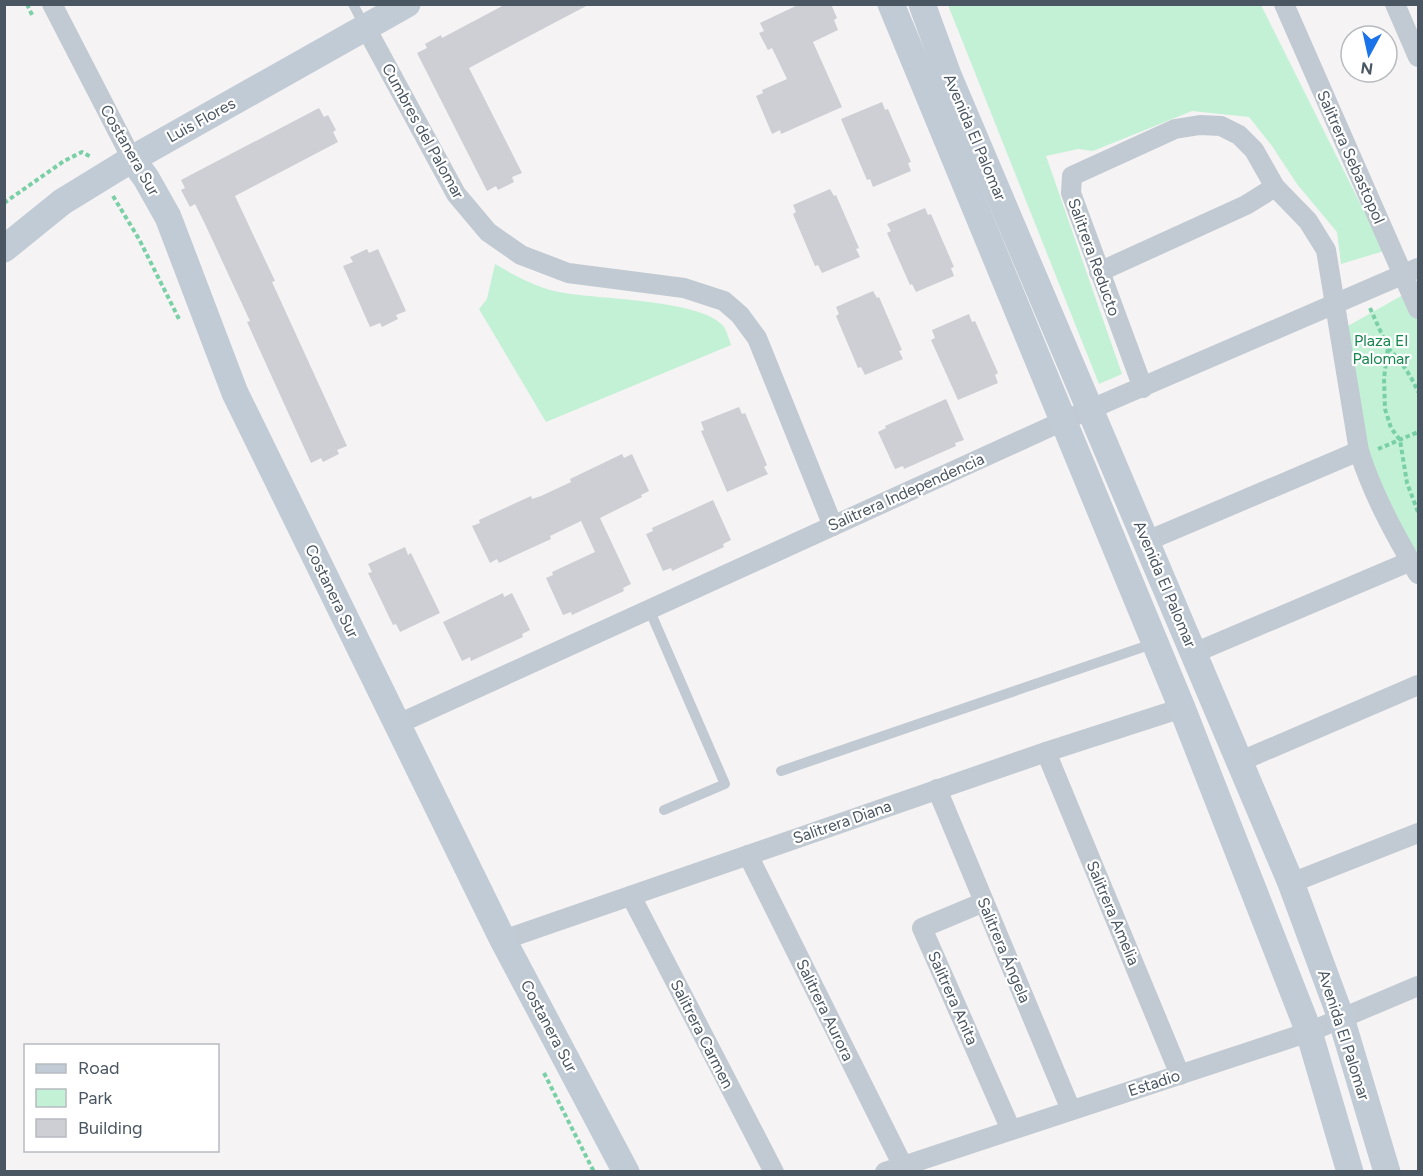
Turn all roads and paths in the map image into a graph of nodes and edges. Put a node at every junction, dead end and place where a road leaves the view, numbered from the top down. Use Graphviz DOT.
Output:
graph roads {
  1 [pos="52,4"];
  2 [pos="406,4"];
  3 [pos="891,4"];
  4 [pos="922,4"];
  5 [pos="1284,4"];
  6 [pos="1395,4"];
  7 [pos="359,16"];
  8 [pos="1419,57"];
  9 [pos="132,159"];
  10 [pos="1275,187"];
  11 [pos="4,249"];
  12 [pos="1411,271"];
  13 [pos="1099,272"];
  14 [pos="1363,291"];
  15 [pos="1335,303"];
  16 [pos="1419,309"];
  17 [pos="1388,348"];
  18 [pos="1143,388"];
  19 [pos="1419,392"];
  20 [pos="1091,410"];
  21 [pos="1062,422"];
  22 [pos="1419,432"];
  23 [pos="1400,440"];
  24 [pos="1359,453"];
  25 [pos="1419,512"];
  26 [pos="832,526"];
  27 [pos="1147,541"];
  28 [pos="1414,568"];
  29 [pos="649,609"];
  30 [pos="1155,644"];
  31 [pos="1194,653"];
  32 [pos="1419,685"];
  33 [pos="1182,708"];
  34 [pos="398,724"];
  35 [pos="1046,752"];
  36 [pos="1241,761"];
  37 [pos="781,771"];
  38 [pos="937,789"];
  39 [pos="664,810"];
  40 [pos="1419,833"];
  41 [pos="748,855"];
  42 [pos="1291,883"];
  43 [pos="631,896"];
  44 [pos="984,902"];
  45 [pos="504,940"];
  46 [pos="1419,986"];
  47 [pos="1341,1018"];
  48 [pos="1310,1032"];
  49 [pos="1180,1075"];
  50 [pos="1071,1110"];
  51 [pos="1011,1130"];
  52 [pos="894,1169"];
  53 [pos="626,1172"];
  54 [pos="774,1172"];
  55 [pos="1350,1172"];
  56 [pos="1387,1172"];
  1 -- 9 [label="street, Costanera Sur"];
  2 -- 7 [label="street, Luis Flores"];
  3 -- 21 [label="street, Avenida El Palomar"];
  4 -- 20 [label="street, Avenida El Palomar"];
  5 -- 12 [label="street, Salitrera Sebastopol"];
  6 -- 8 [label="street"];
  7 -- 9 [label="street, Luis Flores"];
  7 -- 26 [label="street, Cumbres del Palomar"];
  9 -- 11 [label="street, Luis Flores"];
  9 -- 34 [label="street, Costanera Sur"];
  10 -- 13 [label="street"];
  10 -- 13 [label="street, Salitrera Reducto"];
  10 -- 15 [label="street, Salitrera Reducto"];
  12 -- 14 [label="street, Salitrera Independencia"];
  12 -- 16 [label="street, Salitrera Sebastopol"];
  13 -- 18 [label="street, Salitrera Reducto"];
  14 -- 15 [label="street, Salitrera Independencia"];
  14 -- 17 [label="path"];
  15 -- 18 [label="street, Salitrera Independencia"];
  15 -- 24 [label="street, Salitrera Reducto"];
  17 -- 19 [label="path"];
  17 -- 23 [label="path"];
  18 -- 20 [label="street, Salitrera Independencia"];
  20 -- 21 [label="street, Salitrera Independencia"];
  20 -- 27 [label="street, Avenida El Palomar"];
  21 -- 26 [label="street, Salitrera Independencia"];
  21 -- 30 [label="street, Avenida El Palomar"];
  22 -- 23 [label="path"];
  23 -- 24 [label="path"];
  23 -- 25 [label="path"];
  24 -- 27 [label="street"];
  24 -- 28 [label="street, Salitrera Reducto"];
  26 -- 29 [label="street, Salitrera Independencia"];
  27 -- 31 [label="street, Avenida El Palomar"];
  28 -- 31 [label="street"];
  29 -- 34 [label="street, Salitrera Independencia"];
  29 -- 39 [label="lane"];
  30 -- 33 [label="street, Avenida El Palomar"];
  30 -- 37 [label="lane"];
  31 -- 36 [label="street, Avenida El Palomar"];
  32 -- 36 [label="street"];
  33 -- 35 [label="street, Salitrera Diana"];
  33 -- 48 [label="street, Avenida El Palomar"];
  34 -- 45 [label="street, Costanera Sur"];
  35 -- 38 [label="street, Salitrera Diana"];
  35 -- 49 [label="street, Salitrera Amelia"];
  36 -- 42 [label="street, Avenida El Palomar"];
  38 -- 41 [label="street, Salitrera Diana"];
  38 -- 44 [label="street, Salitrera Ángela"];
  40 -- 42 [label="street"];
  41 -- 43 [label="street, Salitrera Diana"];
  41 -- 52 [label="street, Salitrera Aurora"];
  42 -- 47 [label="street, Avenida El Palomar"];
  43 -- 45 [label="street, Salitrera Diana"];
  43 -- 54 [label="street, Salitrera Carmen"];
  44 -- 50 [label="street, Salitrera Ángela"];
  44 -- 51 [label="street, Salitrera Anita"];
  45 -- 53 [label="street, Costanera Sur"];
  46 -- 47 [label="street, Estadio"];
  47 -- 48 [label="street, Estadio"];
  47 -- 56 [label="street, Avenida El Palomar"];
  48 -- 49 [label="street, Estadio"];
  48 -- 55 [label="street, Avenida El Palomar"];
  49 -- 50 [label="street, Estadio"];
  50 -- 51 [label="street, Estadio"];
  51 -- 52 [label="street, Estadio"];
}
